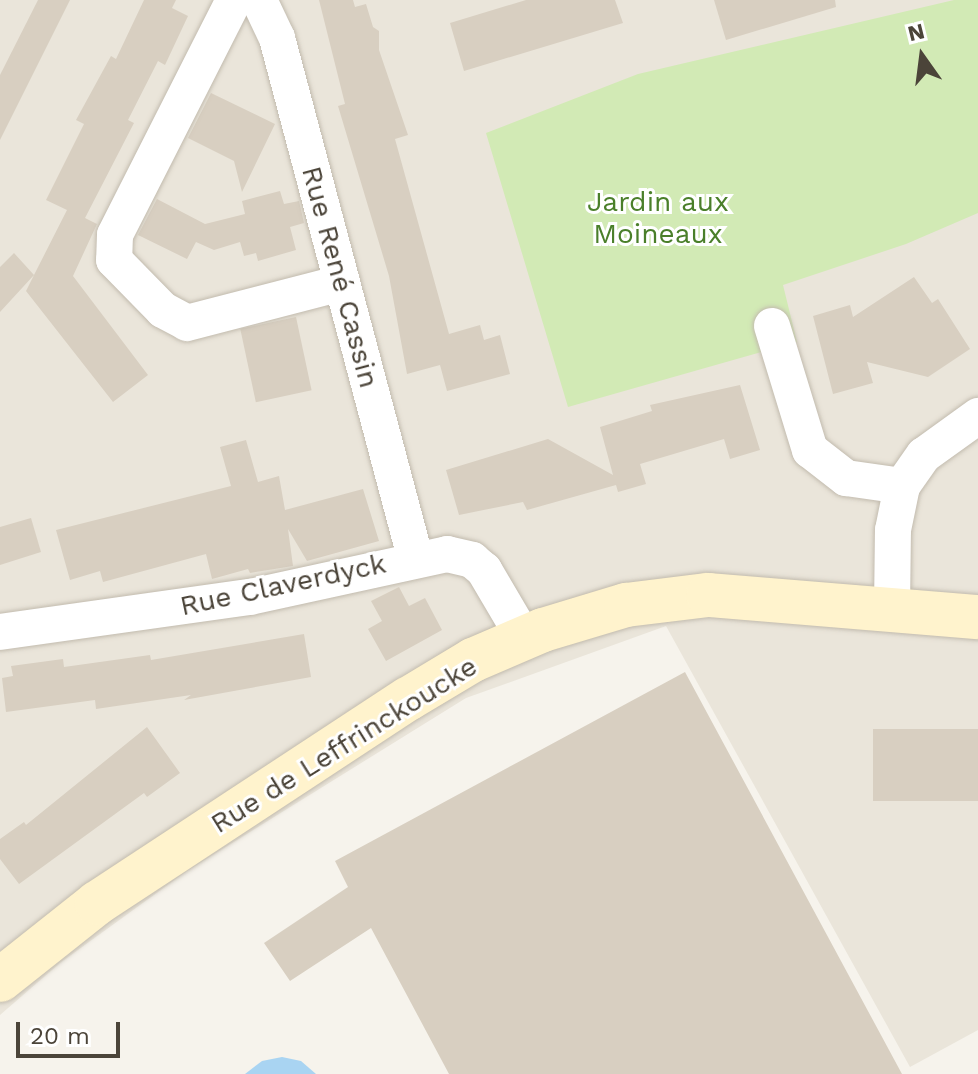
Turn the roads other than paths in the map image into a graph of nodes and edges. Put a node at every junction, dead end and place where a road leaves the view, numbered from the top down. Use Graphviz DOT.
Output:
graph roads {
  1 [pos="234,0"];
  2 [pos="259,0"];
  3 [pos="342,283"];
  4 [pos="772,326"];
  5 [pos="978,416"];
  6 [pos="902,486"];
  7 [pos="415,557"];
  8 [pos="892,609"];
  9 [pos="978,617"];
  10 [pos="0,632"];
  11 [pos="524,638"];
  12 [pos="0,980"];
  1 -- 3 [label="street"];
  2 -- 3 [label="street, Rue René Cassin"];
  3 -- 7 [label="street, Rue René Cassin"];
  4 -- 6 [label="street"];
  5 -- 6 [label="street"];
  6 -- 8 [label="street"];
  7 -- 10 [label="street, Rue Claverdyck"];
  7 -- 11 [label="street, Rue Claverdyck"];
  8 -- 9 [label="main road, Rue de Leffrinckoucke"];
  8 -- 11 [label="main road, Rue de Leffrinckoucke"];
  11 -- 12 [label="main road, Rue de Leffrinckoucke"];
}
